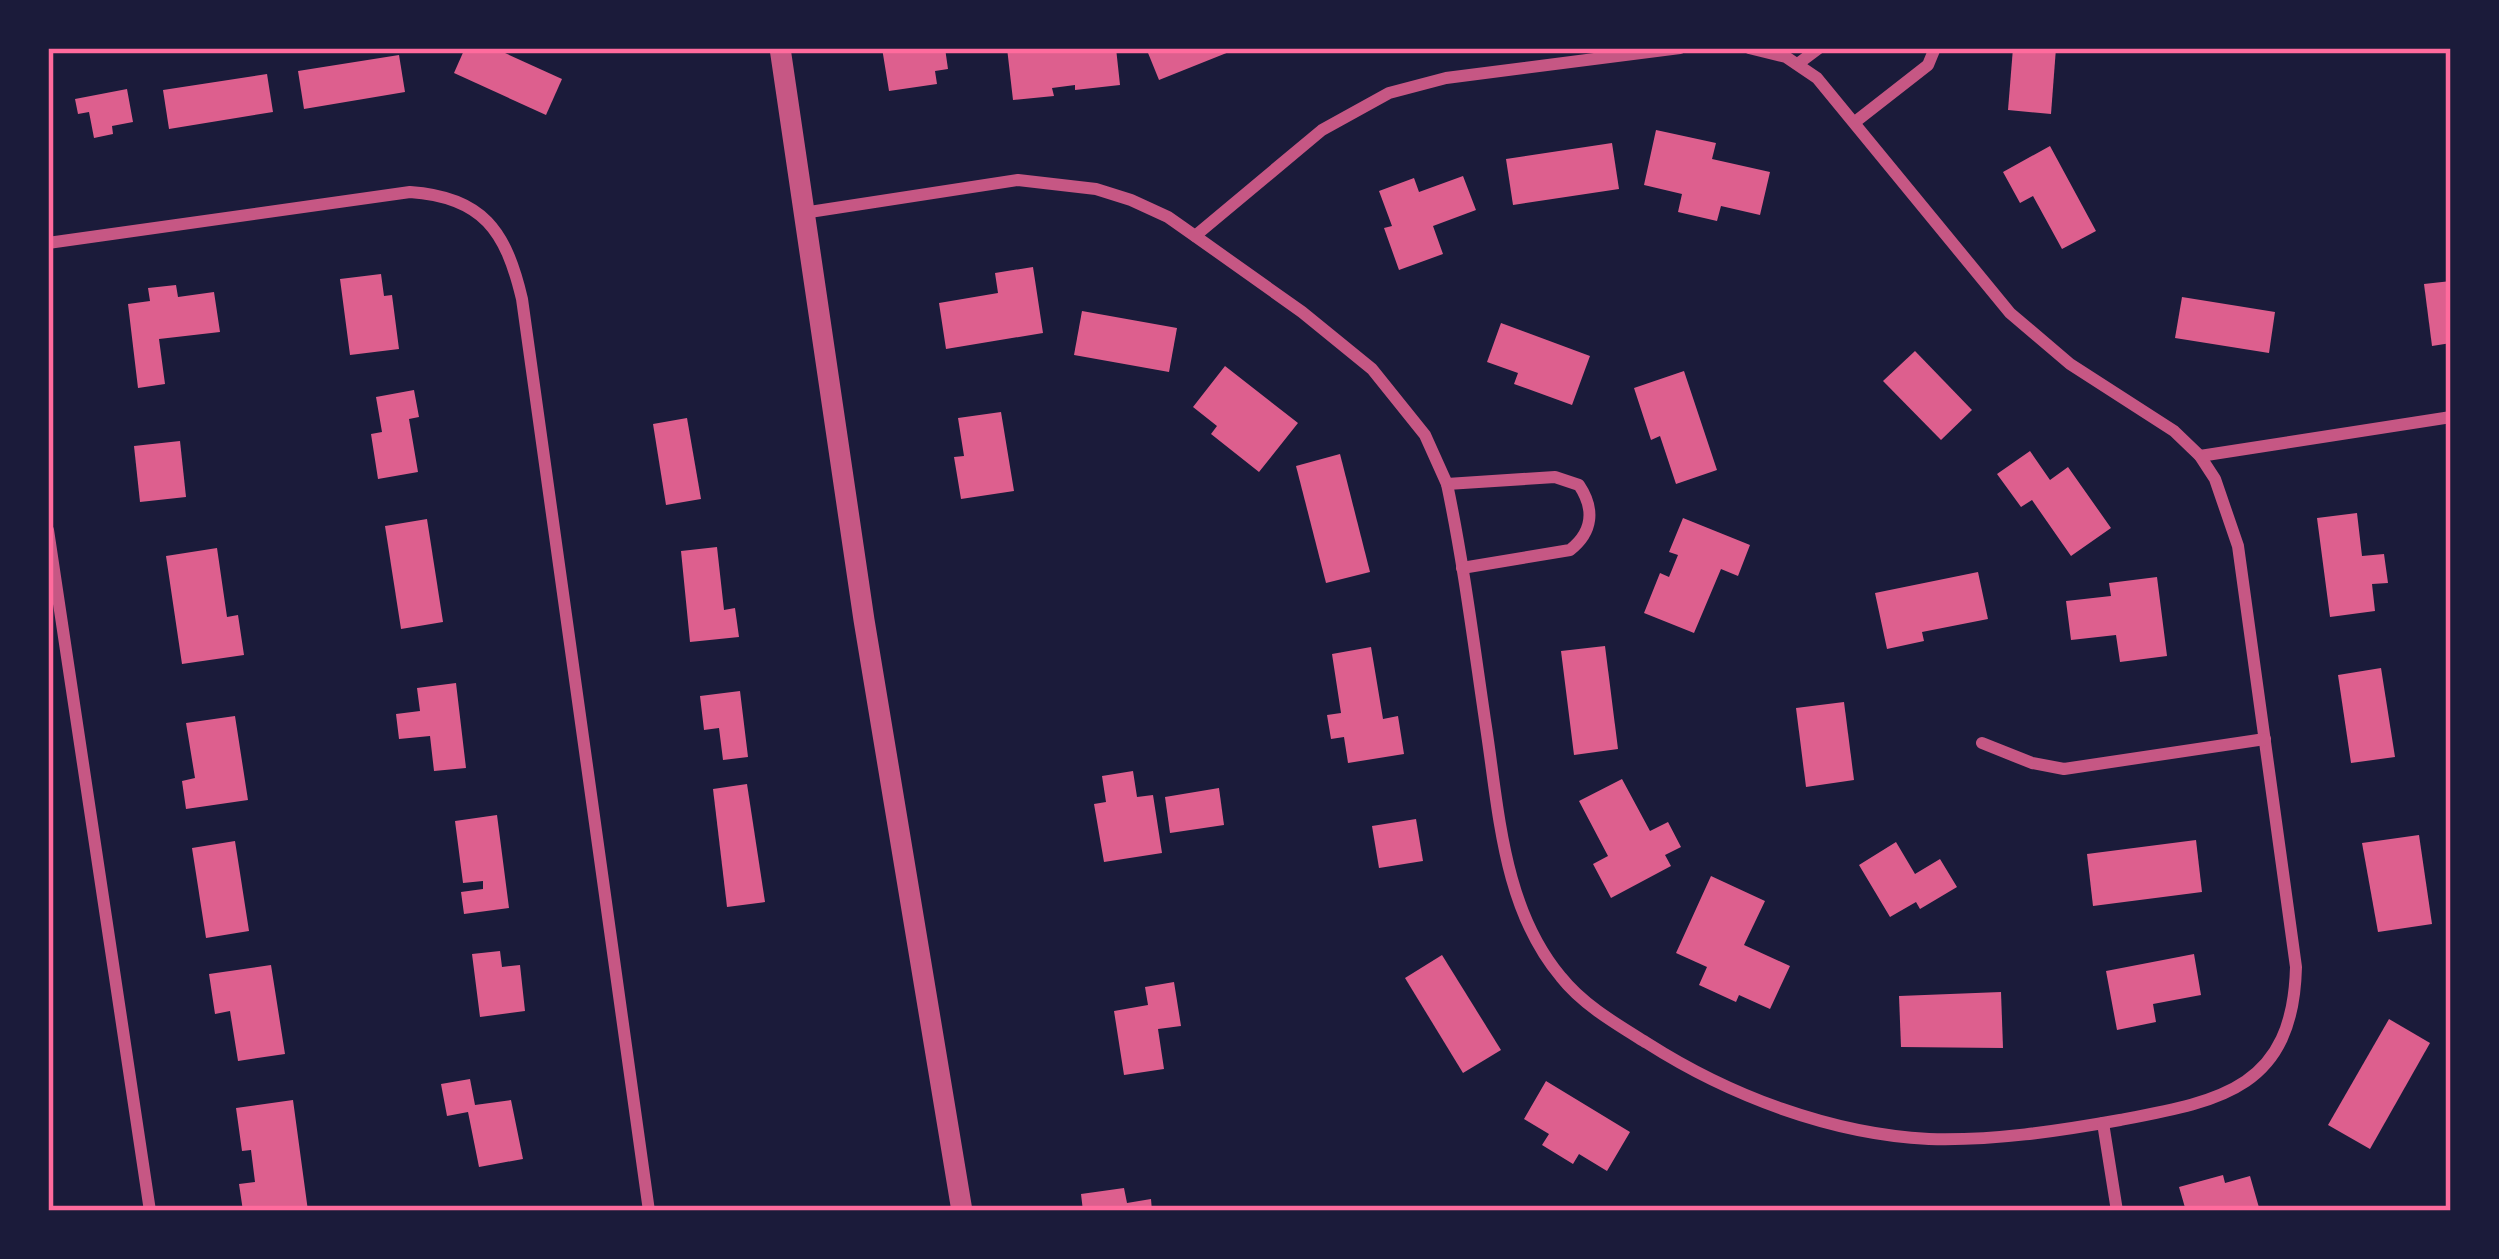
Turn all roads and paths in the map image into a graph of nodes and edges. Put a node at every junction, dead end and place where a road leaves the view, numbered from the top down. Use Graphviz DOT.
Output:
graph roads {
  1 [pos="780,48"];
  2 [pos="1679,48"];
  3 [pos="1749,48"];
  4 [pos="1819,48"];
  5 [pos="1935,48"];
  6 [pos="1799,63"];
  7 [pos="1855,122"];
  8 [pos="803,214"];
  9 [pos="1195,236"];
  10 [pos="48,243"];
  11 [pos="2451,417"];
  12 [pos="2200,456"];
  13 [pos="1447,484"];
  14 [pos="48,530"];
  15 [pos="1462,568"];
  16 [pos="2264,740"];
  17 [pos="1982,743"];
  18 [pos="2103,1123"];
  19 [pos="150,1211"];
  20 [pos="650,1211"];
  21 [pos="962,1211"];
  22 [pos="2117,1211"];
  1 -- 8 [label="street"];
  2 -- 9 [label="street"];
  3 -- 6 [label="street"];
  4 -- 6 [label="street"];
  5 -- 7 [label="street"];
  6 -- 7 [label="street"];
  7 -- 12 [label="street"];
  8 -- 9 [label="street"];
  8 -- 21 [label="street"];
  9 -- 13 [label="street"];
  10 -- 20 [label="street"];
  11 -- 12 [label="street"];
  12 -- 16 [label="street"];
  13 -- 15 [label="street"];
  13 -- 15 [label="street"];
  14 -- 19 [label="street"];
  15 -- 18 [label="street"];
  16 -- 17 [label="street"];
  16 -- 18 [label="street"];
  18 -- 22 [label="street"];
}
